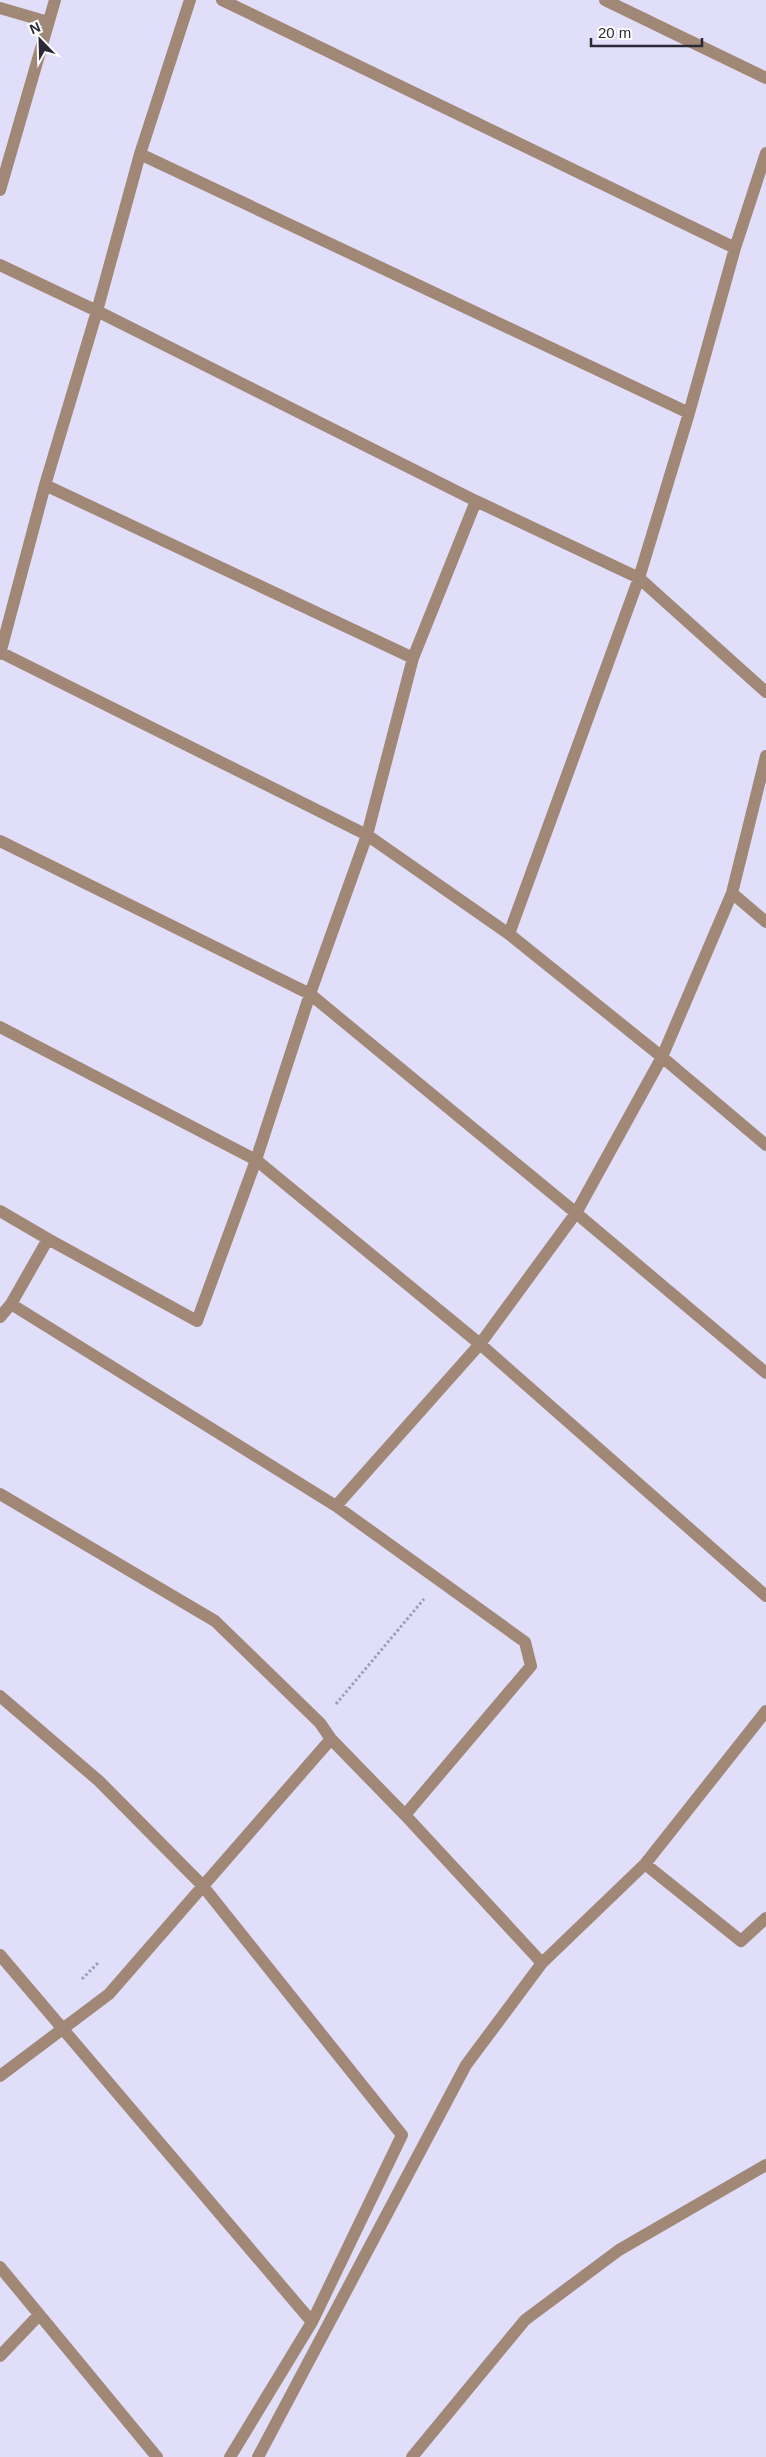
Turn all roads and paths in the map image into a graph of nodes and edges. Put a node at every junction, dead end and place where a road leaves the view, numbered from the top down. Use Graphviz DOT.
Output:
graph roads {
  1 [pos="55,0"];
  2 [pos="190,0"];
  3 [pos="222,0"];
  4 [pos="605,0"];
  5 [pos="0,8"];
  6 [pos="48,22"];
  7 [pos="766,78"];
  8 [pos="766,153"];
  9 [pos="140,154"];
  10 [pos="0,190"];
  11 [pos="735,248"];
  12 [pos="0,265"];
  13 [pos="97,311"];
  14 [pos="689,413"];
  15 [pos="45,485"];
  16 [pos="476,501"];
  17 [pos="638,578"];
  18 [pos="0,653"];
  19 [pos="413,658"];
  20 [pos="766,692"];
  21 [pos="766,756"];
  22 [pos="367,836"];
  23 [pos="0,841"];
  24 [pos="732,893"];
  25 [pos="766,922"];
  26 [pos="509,934"];
  27 [pos="310,994"];
  28 [pos="0,1027"];
  29 [pos="662,1058"];
  30 [pos="766,1145"];
  31 [pos="256,1160"];
  32 [pos="0,1211"];
  33 [pos="576,1213"];
  34 [pos="48,1239"];
  35 [pos="11,1304"];
  36 [pos="0,1317"];
  37 [pos="480,1344"];
  38 [pos="766,1373"];
  39 [pos="0,1494"];
  40 [pos="336,1506"];
  41 [pos="766,1596"];
  42 [pos="0,1696"];
  43 [pos="766,1711"];
  44 [pos="331,1739"];
  45 [pos="405,1815"];
  46 [pos="645,1864"];
  47 [pos="202,1885"];
  48 [pos="766,1918"];
  49 [pos="0,1955"];
  50 [pos="542,1963"];
  51 [pos="63,2029"];
  52 [pos="0,2076"];
  53 [pos="766,2165"];
  54 [pos="0,2267"];
  55 [pos="38,2316"];
  56 [pos="312,2322"];
  57 [pos="0,2356"];
  58 [pos="157,2457"];
  59 [pos="230,2457"];
  60 [pos="258,2457"];
  61 [pos="412,2457"];
  1 -- 6 [label="street"];
  2 -- 9 [label="street"];
  3 -- 11 [label="street"];
  4 -- 7 [label="street"];
  5 -- 6 [label="street"];
  6 -- 10 [label="street"];
  8 -- 11 [label="street"];
  9 -- 13 [label="street"];
  9 -- 14 [label="street"];
  11 -- 14 [label="street"];
  12 -- 13 [label="street"];
  13 -- 15 [label="street"];
  13 -- 16 [label="street"];
  14 -- 17 [label="street"];
  15 -- 18 [label="street"];
  15 -- 19 [label="street"];
  16 -- 17 [label="street"];
  16 -- 19 [label="street"];
  17 -- 20 [label="street"];
  17 -- 26 [label="street"];
  18 -- 22 [label="street"];
  19 -- 22 [label="street"];
  21 -- 24 [label="street"];
  22 -- 26 [label="street"];
  22 -- 27 [label="street"];
  23 -- 27 [label="street"];
  24 -- 25 [label="street"];
  24 -- 29 [label="street"];
  26 -- 29 [label="street"];
  27 -- 31 [label="street"];
  27 -- 33 [label="street"];
  28 -- 31 [label="street"];
  29 -- 30 [label="street"];
  29 -- 33 [label="street"];
  31 -- 34 [label="street"];
  31 -- 37 [label="street"];
  32 -- 34 [label="street"];
  33 -- 37 [label="street"];
  33 -- 38 [label="street"];
  34 -- 35 [label="street"];
  35 -- 36 [label="street"];
  35 -- 40 [label="street"];
  37 -- 40 [label="street"];
  37 -- 41 [label="street"];
  39 -- 44 [label="street"];
  40 -- 45 [label="street"];
  42 -- 47 [label="street"];
  43 -- 46 [label="street"];
  44 -- 45 [label="street"];
  44 -- 47 [label="street"];
  45 -- 50 [label="street"];
  46 -- 48 [label="street"];
  46 -- 50 [label="street"];
  47 -- 51 [label="street"];
  47 -- 56 [label="street"];
  49 -- 51 [label="street"];
  50 -- 60 [label="street"];
  51 -- 52 [label="street"];
  51 -- 56 [label="street"];
  53 -- 61 [label="street"];
  54 -- 55 [label="street"];
  55 -- 57 [label="street"];
  55 -- 58 [label="street"];
  56 -- 59 [label="street"];
}
